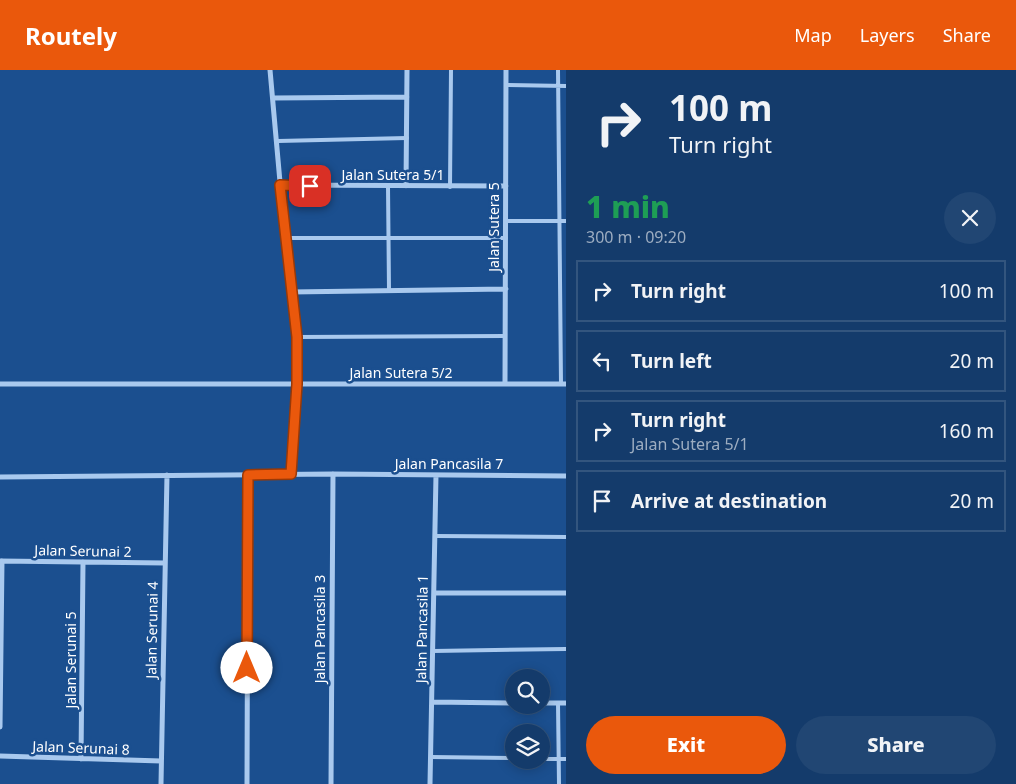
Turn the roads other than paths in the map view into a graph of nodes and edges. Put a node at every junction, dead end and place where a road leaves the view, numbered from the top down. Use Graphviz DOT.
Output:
graph roads {
  1 [pos="270,70"];
  2 [pos="407,70"];
  3 [pos="451,70"];
  4 [pos="506,70"];
  5 [pos="558,70"];
  6 [pos="506,85"];
  7 [pos="558,86"];
  8 [pos="566,86"];
  9 [pos="407,97"];
  10 [pos="273,98"];
  11 [pos="406,138"];
  12 [pos="278,141"];
  13 [pos="280,185"];
  14 [pos="388,186"];
  15 [pos="406,186"];
  16 [pos="450,186"];
  17 [pos="506,186"];
  18 [pos="506,221"];
  19 [pos="558,221"];
  20 [pos="566,221"];
  21 [pos="285,238"];
  22 [pos="388,238"];
  23 [pos="506,238"];
  24 [pos="506,289"];
  25 [pos="390,290"];
  26 [pos="291,292"];
  27 [pos="505,336"];
  28 [pos="297,337"];
  29 [pos="0,384"];
  30 [pos="297,384"];
  31 [pos="505,384"];
  32 [pos="563,384"];
  33 [pos="291,474"];
  34 [pos="333,474"];
  35 [pos="248,475"];
  36 [pos="436,475"];
  37 [pos="167,476"];
  38 [pos="566,476"];
  39 [pos="0,477"];
  40 [pos="435,536"];
  41 [pos="566,537"];
  42 [pos="1,561"];
  43 [pos="82,562"];
  44 [pos="165,563"];
  45 [pos="434,593"];
  46 [pos="566,593"];
  47 [pos="566,649"];
  48 [pos="433,651"];
  49 [pos="432,702"];
  50 [pos="505,702"];
  51 [pos="550,703"];
  52 [pos="558,703"];
  53 [pos="566,703"];
  54 [pos="0,728"];
  55 [pos="0,756"];
  56 [pos="81,758"];
  57 [pos="431,758"];
  58 [pos="505,758"];
  59 [pos="550,759"];
  60 [pos="558,759"];
  61 [pos="566,759"];
  62 [pos="161,761"];
  63 [pos="161,784"];
  64 [pos="247,784"];
  65 [pos="331,784"];
  66 [pos="430,784"];
  67 [pos="559,784"];
  1 -- 10 [label="street"];
  2 -- 9 [label="street"];
  3 -- 16 [label="lane"];
  4 -- 6 [label="street, Jalan Sutera 5"];
  5 -- 7 [label="lane"];
  6 -- 7 [label="lane"];
  6 -- 17 [label="street, Jalan Sutera 5"];
  7 -- 8 [label="lane"];
  7 -- 19 [label="lane"];
  9 -- 10 [label="street"];
  9 -- 11 [label="street"];
  10 -- 12 [label="street"];
  11 -- 12 [label="lane"];
  11 -- 15 [label="street"];
  12 -- 13 [label="street"];
  13 -- 14 [label="street, Jalan Sutera 5/1"];
  13 -- 21 [label="street"];
  14 -- 15 [label="street, Jalan Sutera 5/1"];
  14 -- 22 [label="lane"];
  15 -- 16 [label="street, Jalan Sutera 5/1"];
  16 -- 17 [label="street, Jalan Sutera 5/1"];
  17 -- 18 [label="street, Jalan Sutera 5"];
  18 -- 19 [label="lane"];
  18 -- 23 [label="street, Jalan Sutera 5"];
  19 -- 20 [label="lane"];
  19 -- 32 [label="lane"];
  21 -- 22 [label="lane"];
  21 -- 26 [label="street"];
  22 -- 23 [label="lane"];
  22 -- 25 [label="lane"];
  23 -- 24 [label="street, Jalan Sutera 5"];
  24 -- 25 [label="street"];
  24 -- 27 [label="street, Jalan Sutera 5"];
  25 -- 26 [label="street"];
  26 -- 28 [label="street"];
  27 -- 28 [label="lane"];
  27 -- 31 [label="street, Jalan Sutera 5"];
  28 -- 30 [label="street"];
  29 -- 30 [label="street, Jalan Sutera 5/2"];
  30 -- 31 [label="street, Jalan Sutera 5/2"];
  30 -- 33 [label="lane"];
  31 -- 32 [label="street, Jalan Sutera 5/2"];
  33 -- 34 [label="street, Jalan Pancasila 7"];
  33 -- 35 [label="street, Jalan Pancasila 7"];
  34 -- 36 [label="street, Jalan Pancasila 7"];
  34 -- 65 [label="street, Jalan Pancasila 3"];
  35 -- 37 [label="street, Jalan Pancasila 7"];
  35 -- 64 [label="street"];
  36 -- 38 [label="street, Jalan Pancasila 7"];
  36 -- 40 [label="street, Jalan Pancasila 1"];
  37 -- 39 [label="street, Jalan Pancasila 7"];
  37 -- 44 [label="street, Jalan Serunai 4"];
  40 -- 41 [label="lane"];
  40 -- 45 [label="street, Jalan Pancasila 1"];
  42 -- 43 [label="street, Jalan Serunai 2"];
  42 -- 54 [label="street"];
  43 -- 44 [label="street, Jalan Serunai 2"];
  43 -- 56 [label="street, Jalan Serunai 5"];
  44 -- 62 [label="street, Jalan Serunai 4"];
  45 -- 46 [label="street"];
  45 -- 48 [label="street, Jalan Pancasila 1"];
  47 -- 48 [label="lane"];
  48 -- 49 [label="street, Jalan Pancasila 1"];
  49 -- 50 [label="street"];
  49 -- 57 [label="street, Jalan Pancasila 1"];
  51 -- 52 [label="street"];
  52 -- 53 [label="street"];
  52 -- 60 [label="lane"];
  55 -- 56 [label="street, Jalan Serunai 8"];
  56 -- 62 [label="street, Jalan Serunai 8"];
  57 -- 58 [label="lane"];
  57 -- 66 [label="street, Jalan Pancasila 1"];
  59 -- 60 [label="lane"];
  60 -- 61 [label="lane"];
  60 -- 67 [label="lane"];
  62 -- 63 [label="street, Jalan Serunai 4"];
}
